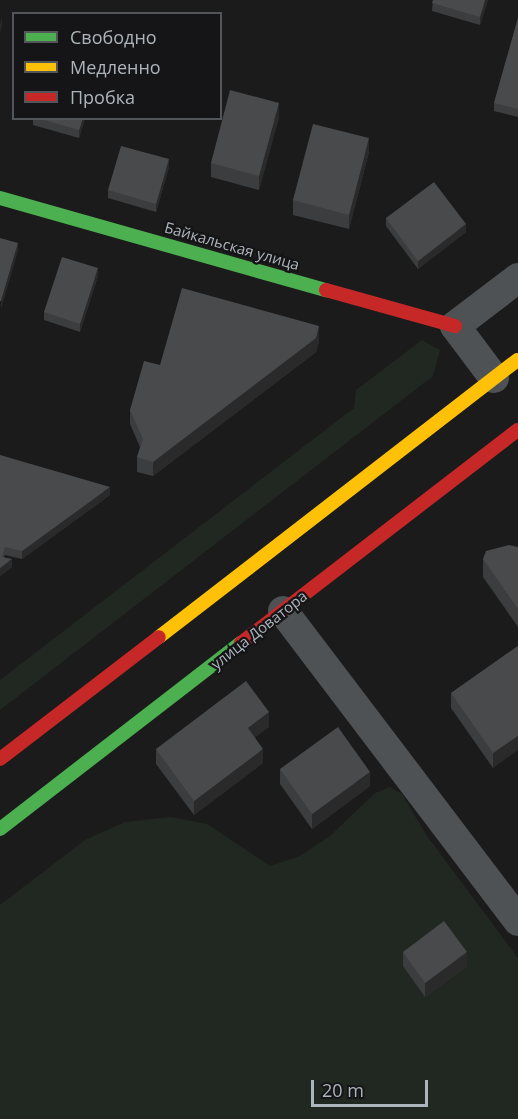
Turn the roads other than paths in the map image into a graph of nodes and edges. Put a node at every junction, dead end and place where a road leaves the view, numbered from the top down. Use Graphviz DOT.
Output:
graph roads {
  1 [pos="0,198"];
  2 [pos="518,278"];
  3 [pos="455,326"];
  4 [pos="518,360"];
  5 [pos="494,378"];
  6 [pos="518,430"];
  7 [pos="283,611"];
  8 [pos="0,759"];
  9 [pos="0,829"];
  10 [pos="518,921"];
  1 -- 3 [label="main road, Байкальская улица"];
  2 -- 3 [label="street"];
  3 -- 5 [label="street"];
  4 -- 5 [label="main road"];
  5 -- 8 [label="main road"];
  6 -- 7 [label="main road, улица Доватора"];
  7 -- 9 [label="main road, улица Доватора"];
  7 -- 10 [label="street"];
}
